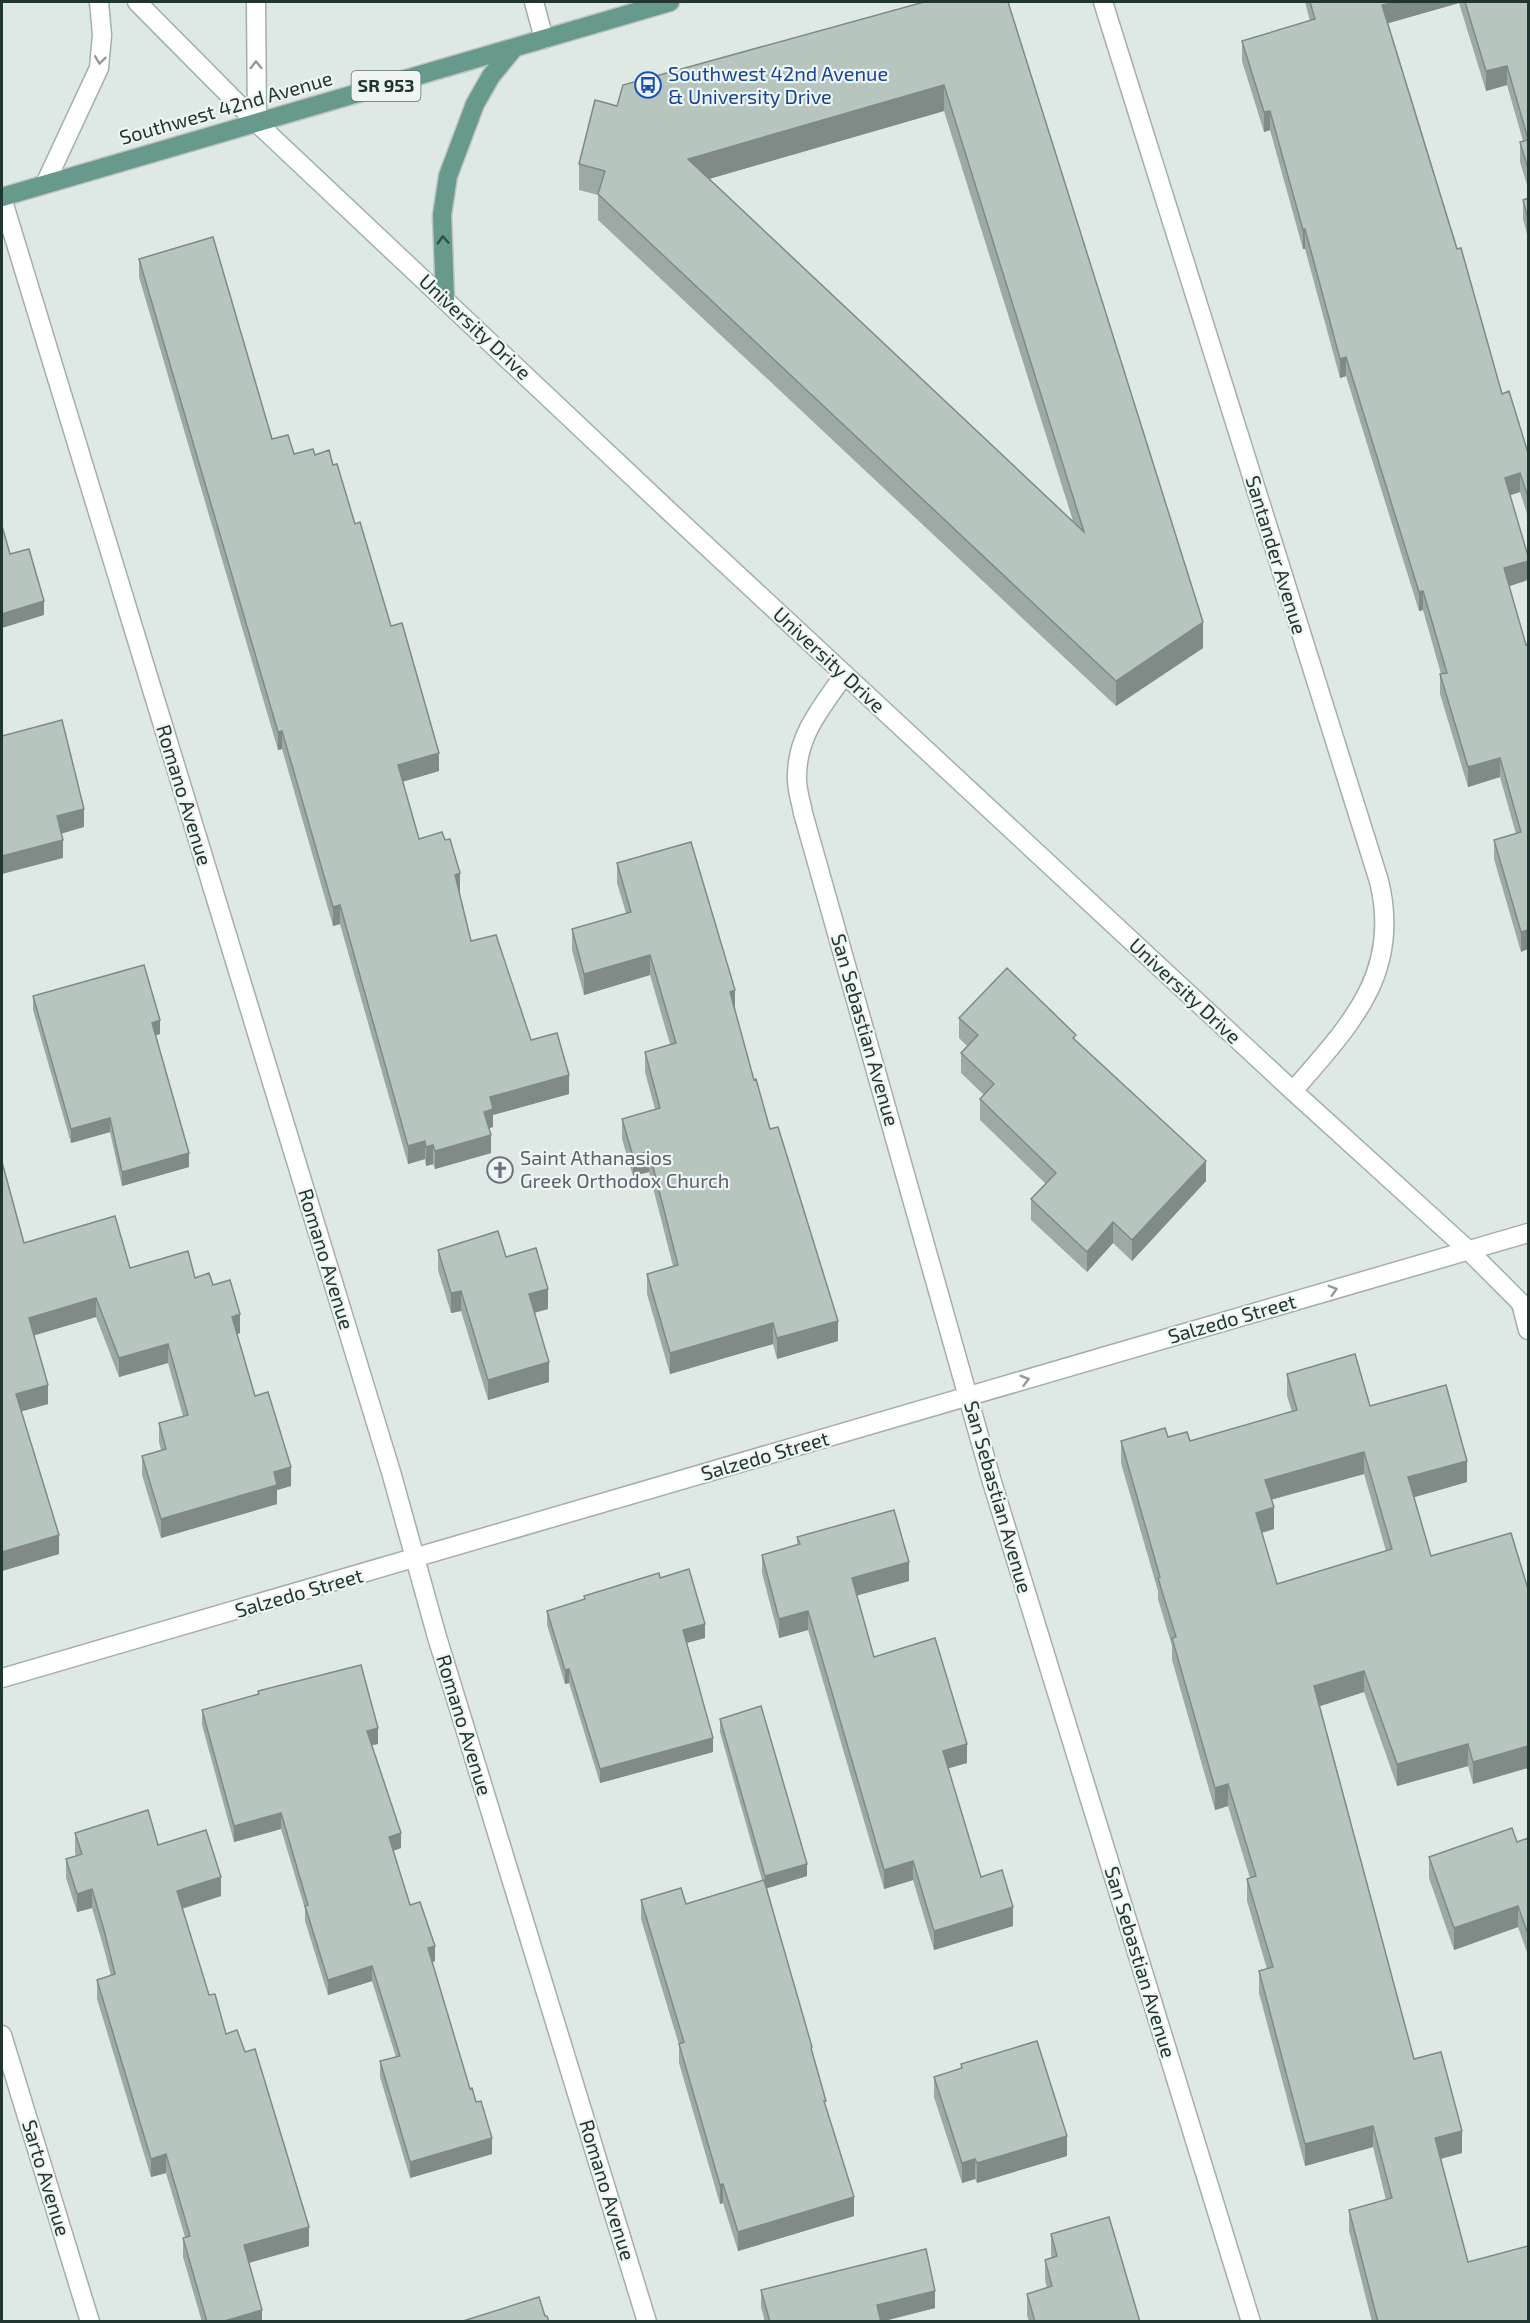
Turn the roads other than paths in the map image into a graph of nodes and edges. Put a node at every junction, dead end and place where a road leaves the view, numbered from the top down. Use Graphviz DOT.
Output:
graph roads {
  1 [pos="99,2"];
  2 [pos="137,2"];
  3 [pos="256,2"];
  4 [pos="534,2"];
  5 [pos="670,2"];
  6 [pos="1103,2"];
  7 [pos="544,39"];
  8 [pos="514,48"];
  9 [pos="257,123"];
  10 [pos="45,184"];
  11 [pos="2,197"];
  12 [pos="446,299"];
  13 [pos="844,675"];
  14 [pos="1293,1091"];
  15 [pos="1528,1233"];
  16 [pos="1468,1250"];
  17 [pos="1525,1306"];
  18 [pos="1528,1330"];
  19 [pos="969,1396"];
  20 [pos="416,1559"];
  21 [pos="2,1678"];
  22 [pos="2,2035"];
  23 [pos="90,2322"];
  24 [pos="647,2322"];
  25 [pos="1251,2322"];
  1 -- 10 [label="street, one-way"];
  2 -- 9 [label="street, University Drive"];
  9 -- 3 [label="street, one-way"];
  4 -- 7 [label="street"];
  5 -- 7 [label="main road, Southwest 42nd Avenue / SR 953"];
  6 -- 14 [label="street, Santander Avenue"];
  7 -- 8 [label="main road, Southwest 42nd Avenue / SR 953"];
  8 -- 9 [label="main road, Southwest 42nd Avenue / SR 953"];
  12 -- 8 [label="main road, one-way"];
  9 -- 10 [label="main road, Southwest 42nd Avenue / SR 953"];
  9 -- 12 [label="street, University Drive"];
  10 -- 11 [label="main road, Southwest 42nd Avenue / SR 953"];
  11 -- 20 [label="street, Romano Avenue"];
  12 -- 13 [label="street, University Drive"];
  13 -- 14 [label="street, University Drive"];
  13 -- 19 [label="street, San Sebastian Avenue"];
  14 -- 16 [label="street, University Drive"];
  15 -- 16 [label="street, Salzedo Street"];
  16 -- 17 [label="street, University Drive"];
  19 -- 16 [label="street, Salzedo Street, one-way"];
  17 -- 18 [label="street"];
  19 -- 20 [label="street, Salzedo Street"];
  19 -- 25 [label="street, San Sebastian Avenue"];
  20 -- 21 [label="street, Salzedo Street"];
  20 -- 24 [label="street, Romano Avenue"];
  22 -- 23 [label="street, Sarto Avenue"];
}
